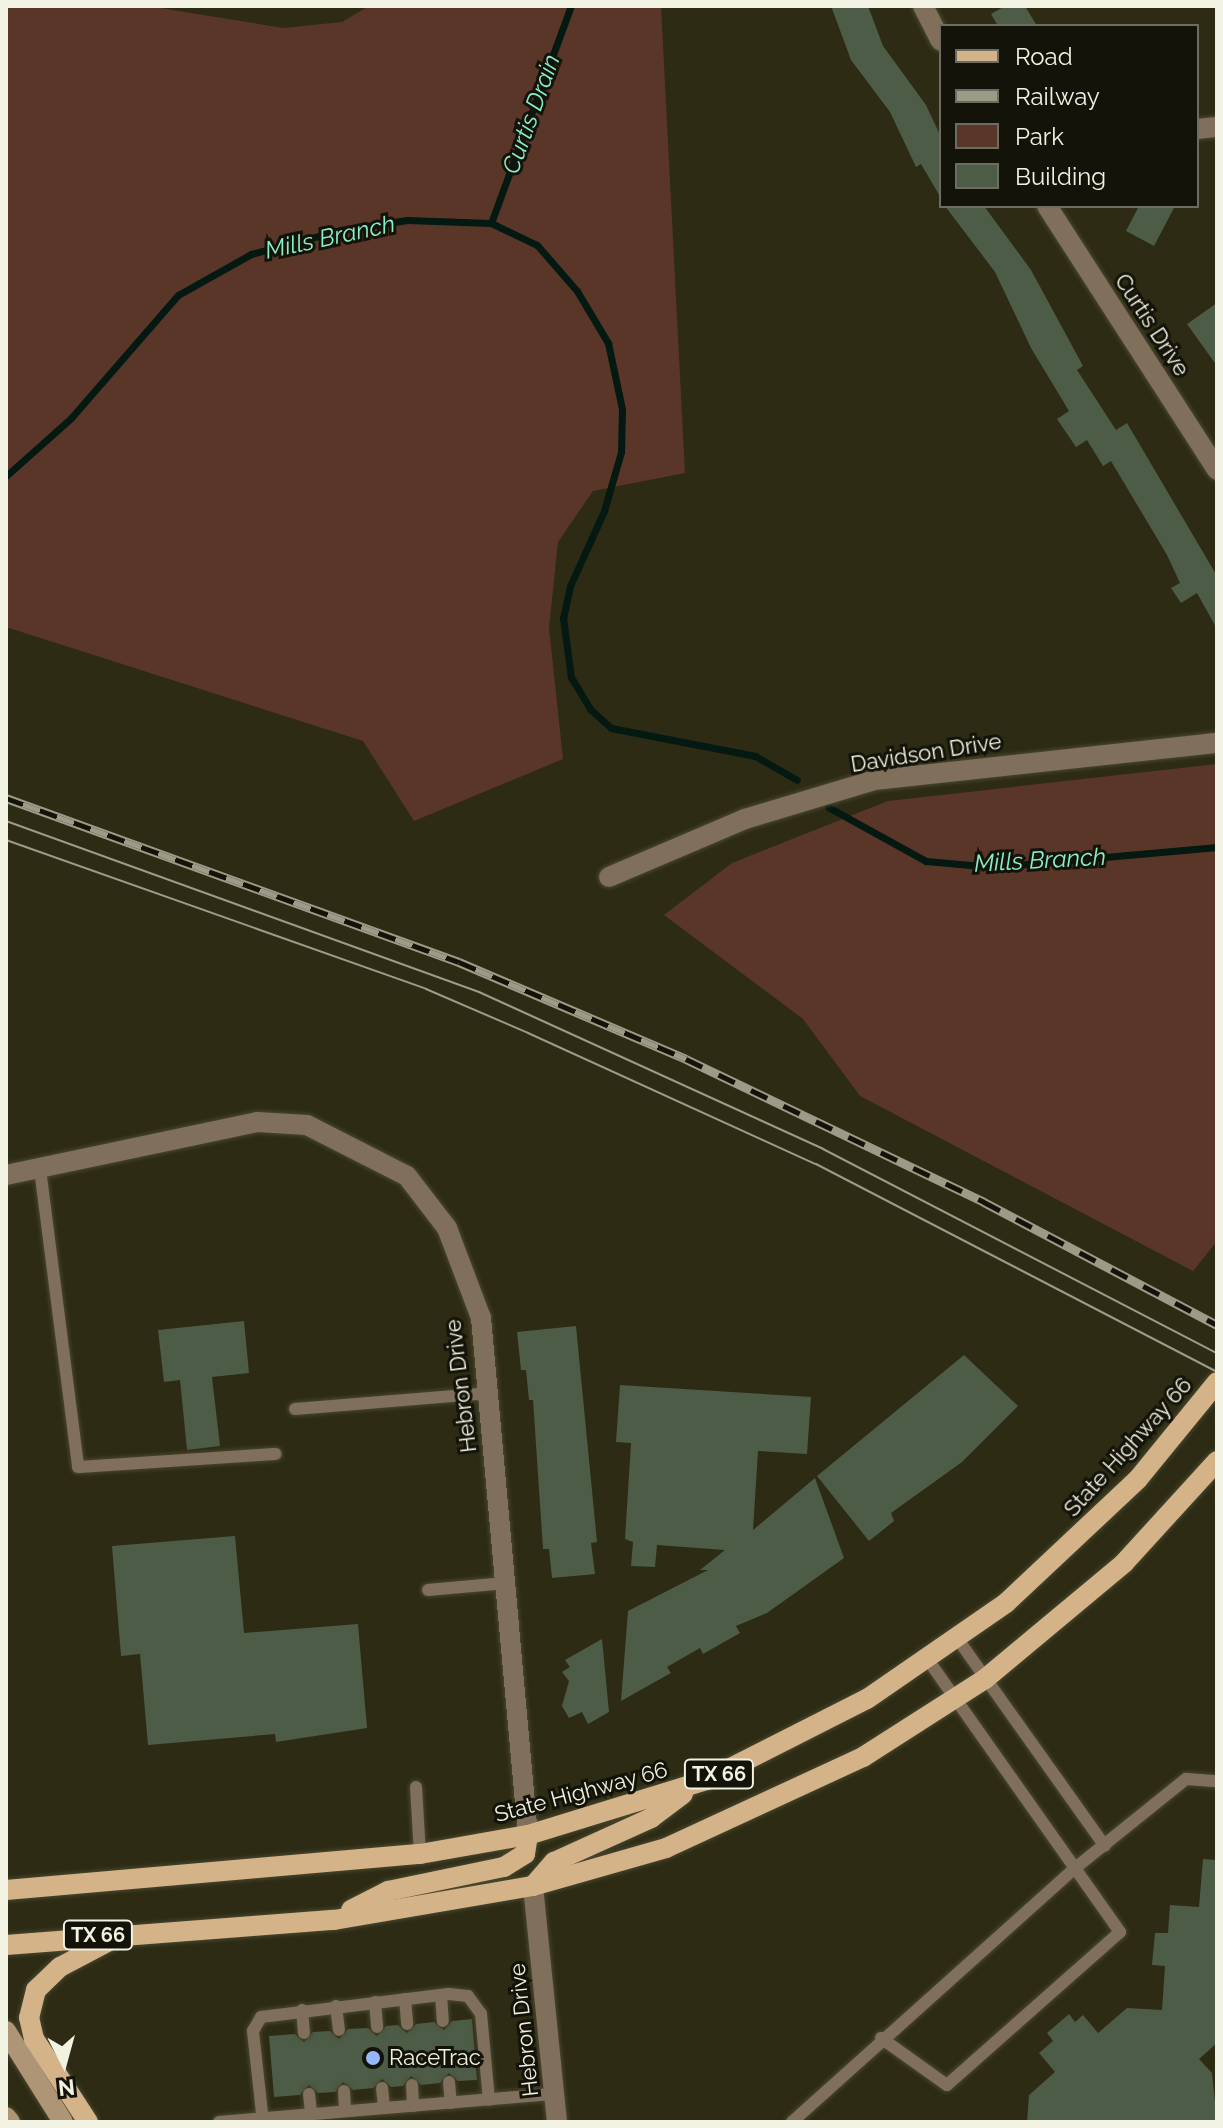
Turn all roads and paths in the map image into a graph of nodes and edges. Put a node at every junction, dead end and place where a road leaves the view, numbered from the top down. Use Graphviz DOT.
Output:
graph roads {
  1 [pos="923,6"];
  2 [pos="939,37"];
  3 [pos="1048,208"];
  4 [pos="1217,470"];
  5 [pos="1217,743"];
  6 [pos="609,877"];
  7 [pos="40,1169"];
  8 [pos="6,1175"];
  9 [pos="1217,1382"];
  10 [pos="488,1393"];
  11 [pos="295,1409"];
  12 [pos="276,1454"];
  13 [pos="1217,1461"];
  14 [pos="506,1583"];
  15 [pos="428,1590"];
  16 [pos="957,1638"];
  17 [pos="927,1658"];
  18 [pos="985,1679"];
  19 [pos="956,1699"];
  20 [pos="1217,1781"];
  21 [pos="699,1783"];
  22 [pos="416,1787"];
  23 [pos="528,1835"];
  24 [pos="1105,1846"];
  25 [pos="420,1854"];
  26 [pos="1074,1869"];
  27 [pos="533,1886"];
  28 [pos="6,1890"];
  29 [pos="334,1920"];
  30 [pos="135,1931"];
  31 [pos="6,1945"];
  32 [pos="441,1995"];
  33 [pos="405,1999"];
  34 [pos="375,2002"];
  35 [pos="336,2006"];
  36 [pos="302,2010"];
  37 [pos="443,2021"];
  38 [pos="407,2024"];
  39 [pos="377,2027"];
  40 [pos="339,2030"];
  41 [pos="6,2031"];
  42 [pos="304,2033"];
  43 [pos="881,2038"];
  44 [pos="449,2082"];
  45 [pos="412,2085"];
  46 [pos="382,2088"];
  47 [pos="344,2091"];
  48 [pos="309,2094"];
  49 [pos="555,2094"];
  50 [pos="489,2100"];
  51 [pos="451,2103"];
  52 [pos="413,2106"];
  53 [pos="384,2108"];
  54 [pos="345,2110"];
  55 [pos="311,2113"];
  56 [pos="6,2117"];
  57 [pos="263,2120"];
  58 [pos="10,2122"];
  59 [pos="63,2122"];
  60 [pos="88,2122"];
  61 [pos="219,2122"];
  62 [pos="557,2122"];
  63 [pos="792,2122"];
  1 -- 2 [label="street"];
  3 -- 4 [label="street, Curtis Drive"];
  5 -- 6 [label="street, Davidson Drive"];
  7 -- 8 [label="street, Hebron Drive"];
  7 -- 10 [label="street, Hebron Drive"];
  7 -- 12 [label="lane"];
  9 -- 16 [label="main road, State Highway 66 / TX 66"];
  10 -- 11 [label="lane"];
  10 -- 14 [label="street, Hebron Drive"];
  13 -- 18 [label="main road, TX 66"];
  14 -- 15 [label="lane"];
  14 -- 23 [label="street, Hebron Drive"];
  16 -- 17 [label="main road, State Highway 66 / TX 66"];
  16 -- 18 [label="lane"];
  17 -- 19 [label="lane"];
  17 -- 21 [label="main road, State Highway 66 / TX 66"];
  18 -- 19 [label="main road, TX 66"];
  18 -- 24 [label="lane"];
  19 -- 26 [label="lane"];
  19 -- 27 [label="main road, TX 66"];
  20 -- 24 [label="lane"];
  21 -- 23 [label="main road, State Highway 66 / TX 66"];
  21 -- 27 [label="main road"];
  22 -- 25 [label="lane"];
  23 -- 25 [label="main road, State Highway 66 / TX 66"];
  23 -- 29 [label="main road"];
  24 -- 26 [label="lane"];
  25 -- 28 [label="main road, State Highway 66 / TX 66"];
  26 -- 43 [label="lane"];
  26 -- 43 [label="lane"];
  27 -- 29 [label="main road, TX 66"];
  27 -- 49 [label="street, Hebron Drive"];
  29 -- 30 [label="main road, TX 66"];
  30 -- 31 [label="main road, TX 66"];
  30 -- 60 [label="main road"];
  32 -- 33 [label="lane"];
  32 -- 37 [label="lane"];
  32 -- 50 [label="lane"];
  33 -- 34 [label="lane"];
  33 -- 38 [label="lane"];
  34 -- 35 [label="lane"];
  34 -- 39 [label="lane"];
  35 -- 36 [label="lane"];
  35 -- 40 [label="lane"];
  36 -- 42 [label="lane"];
  36 -- 57 [label="lane"];
  41 -- 59 [label="main road"];
  43 -- 63 [label="lane"];
  44 -- 51 [label="lane"];
  45 -- 52 [label="lane"];
  46 -- 53 [label="lane"];
  47 -- 54 [label="lane"];
  48 -- 55 [label="lane"];
  49 -- 50 [label="lane"];
  49 -- 62 [label="street, Hebron Drive"];
  50 -- 51 [label="lane"];
  51 -- 52 [label="lane"];
  52 -- 53 [label="lane"];
  53 -- 54 [label="lane"];
  54 -- 55 [label="lane"];
  55 -- 57 [label="lane"];
  56 -- 58 [label="main road"];
  57 -- 61 [label="lane"];
}
